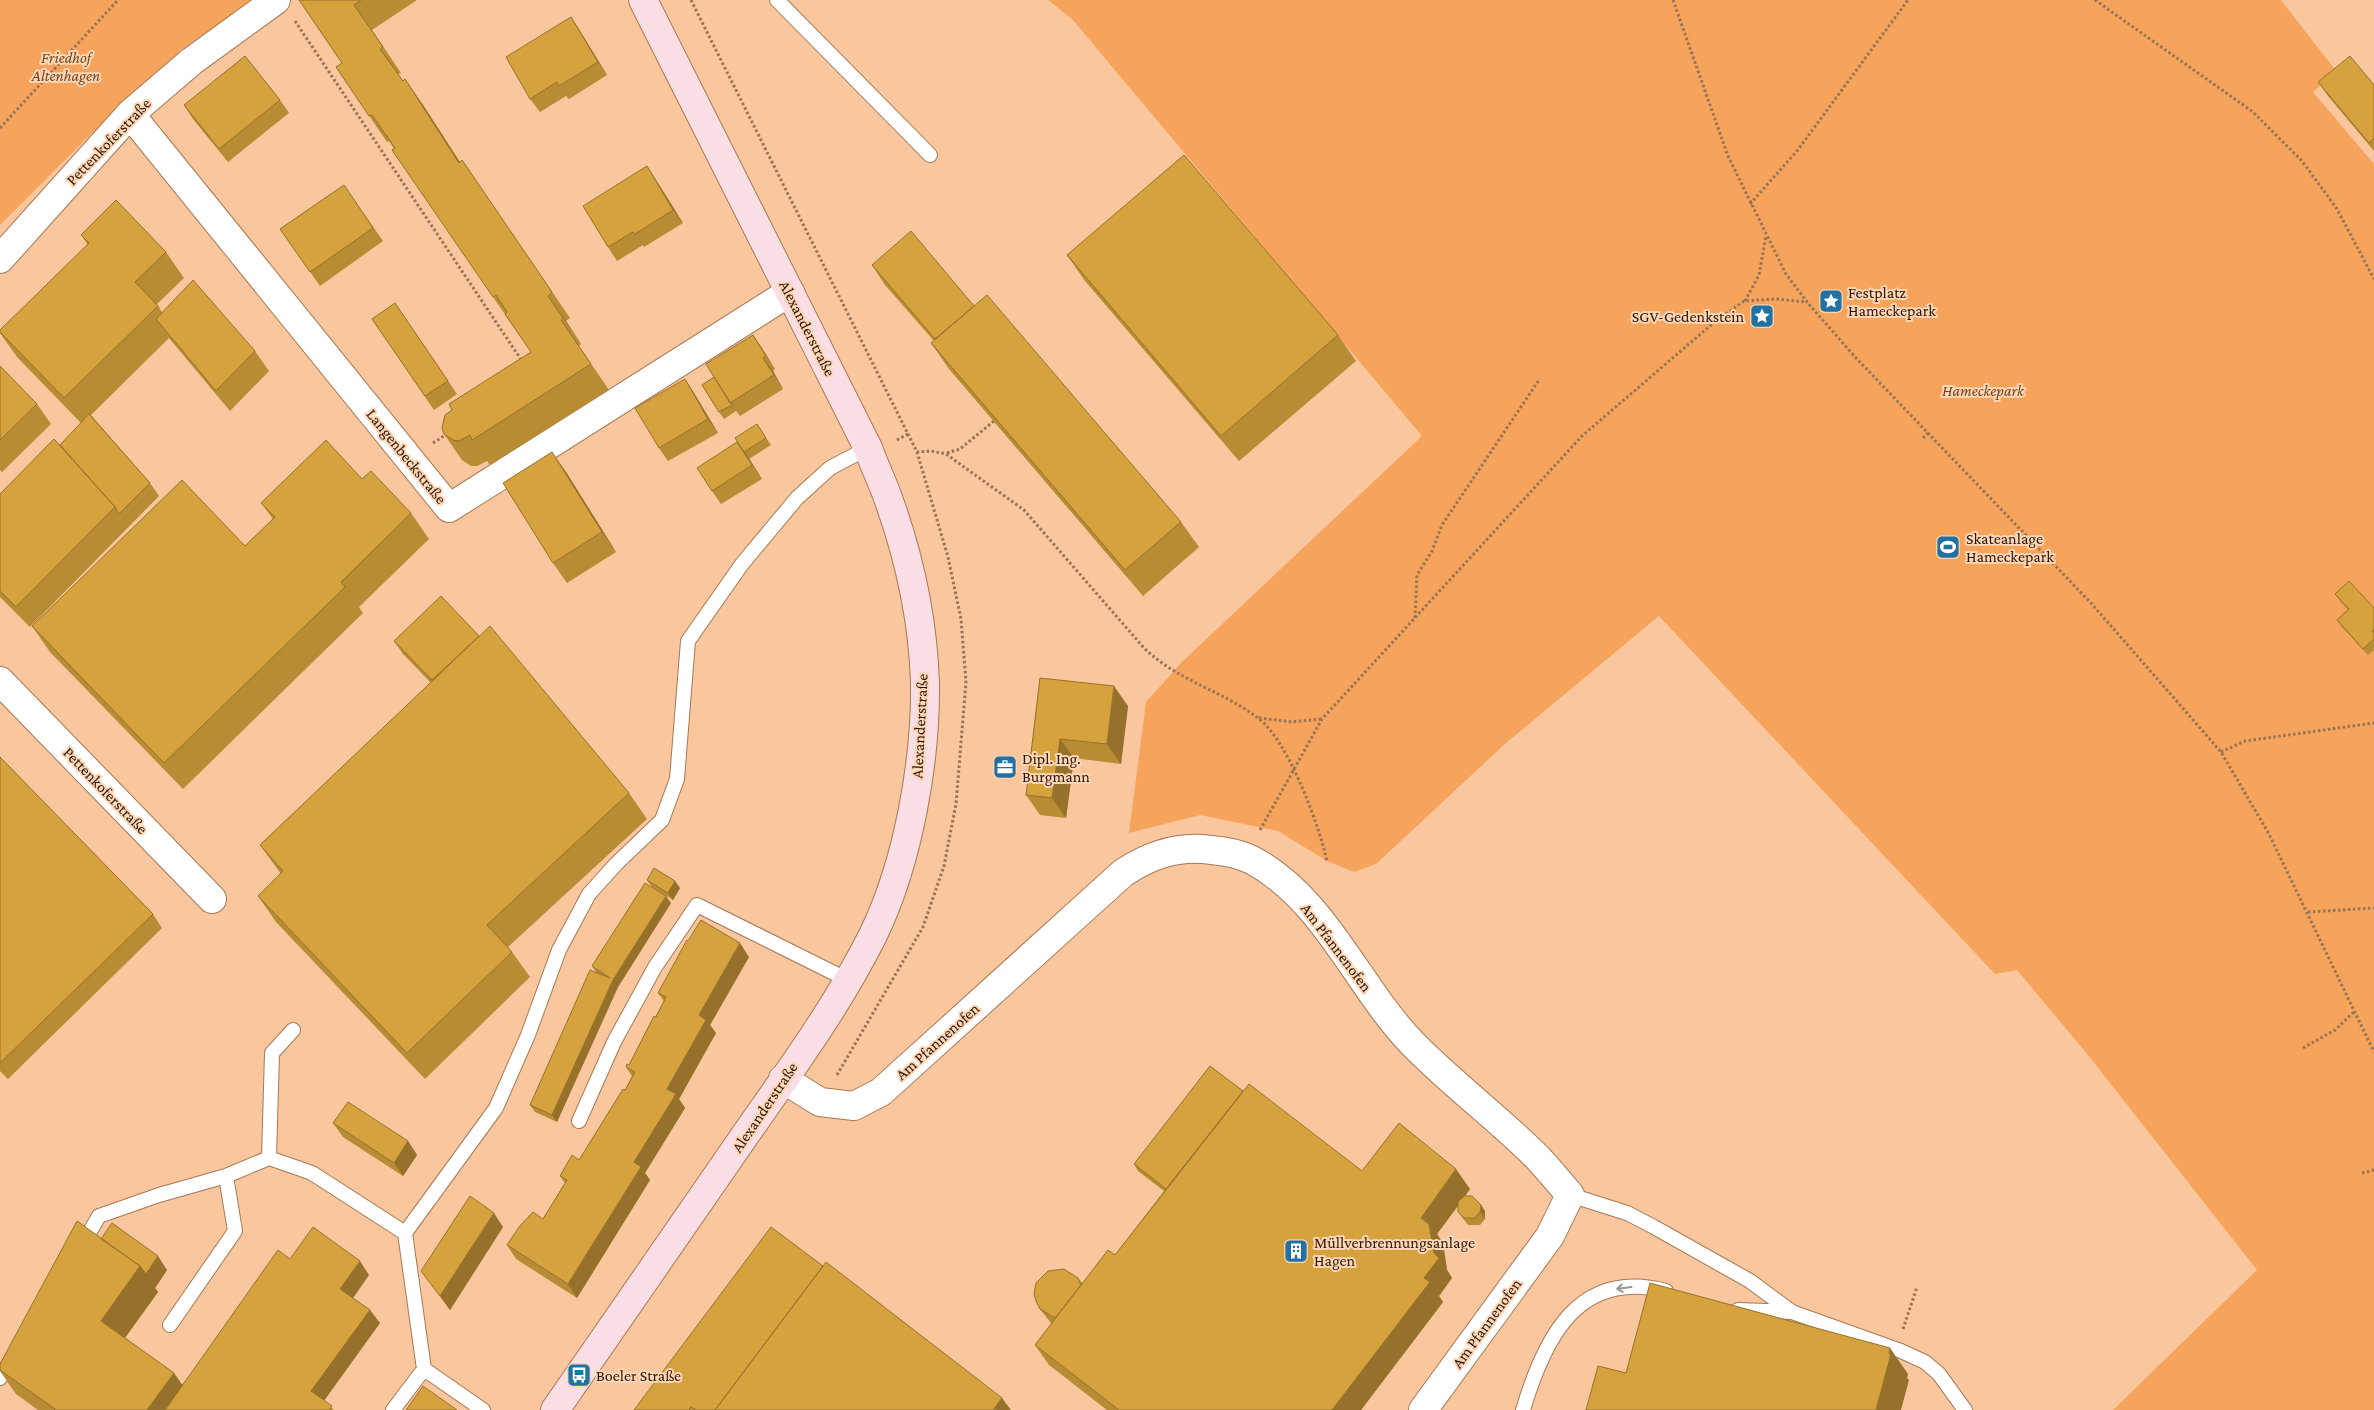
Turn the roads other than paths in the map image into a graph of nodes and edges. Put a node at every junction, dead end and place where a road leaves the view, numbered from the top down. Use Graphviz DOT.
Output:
graph roads {
  1 [pos="642,0"];
  2 [pos="777,0"];
  3 [pos="284,8"];
  4 [pos="130,114"];
  5 [pos="930,155"];
  6 [pos="0,259"];
  7 [pos="790,292"];
  8 [pos="868,448"];
  9 [pos="0,681"];
  10 [pos="212,899"];
  11 [pos="848,980"];
  12 [pos="293,1030"];
  13 [pos="783,1079"];
  14 [pos="579,1121"];
  15 [pos="268,1158"];
  16 [pos="226,1176"];
  17 [pos="1570,1195"];
  18 [pos="405,1233"];
  19 [pos="76,1256"];
  20 [pos="1675,1294"];
  21 [pos="1723,1306"];
  22 [pos="1792,1312"];
  23 [pos="170,1325"];
  24 [pos="19,1350"];
  25 [pos="424,1368"];
  26 [pos="0,1378"];
  27 [pos="393,1410"];
  28 [pos="483,1410"];
  29 [pos="555,1410"];
  30 [pos="1423,1410"];
  31 [pos="1523,1410"];
  32 [pos="1965,1410"];
  1 -- 7 [label="main road, Alexanderstraße"];
  2 -- 5 [label="lane"];
  3 -- 4 [label="street, Pettenkoferstraße"];
  4 -- 6 [label="street, Pettenkoferstraße"];
  4 -- 7 [label="street, Langenbeckstraße"];
  7 -- 8 [label="main road, Alexanderstraße"];
  8 -- 11 [label="main road, Alexanderstraße"];
  8 -- 18 [label="lane"];
  9 -- 10 [label="street, Pettenkoferstraße"];
  11 -- 13 [label="main road, Alexanderstraße"];
  11 -- 14 [label="lane"];
  12 -- 15 [label="lane"];
  13 -- 17 [label="street, Am Pfannenofen"];
  13 -- 29 [label="main road, Alexanderstraße"];
  15 -- 16 [label="lane"];
  15 -- 18 [label="lane"];
  16 -- 19 [label="lane"];
  16 -- 23 [label="lane"];
  17 -- 22 [label="lane"];
  17 -- 30 [label="street, Am Pfannenofen"];
  18 -- 25 [label="lane"];
  20 -- 31 [label="lane, one-way"];
  21 -- 22 [label="lane"];
  22 -- 32 [label="lane"];
  24 -- 26 [label="lane"];
  25 -- 27 [label="lane"];
  25 -- 28 [label="lane"];
}
